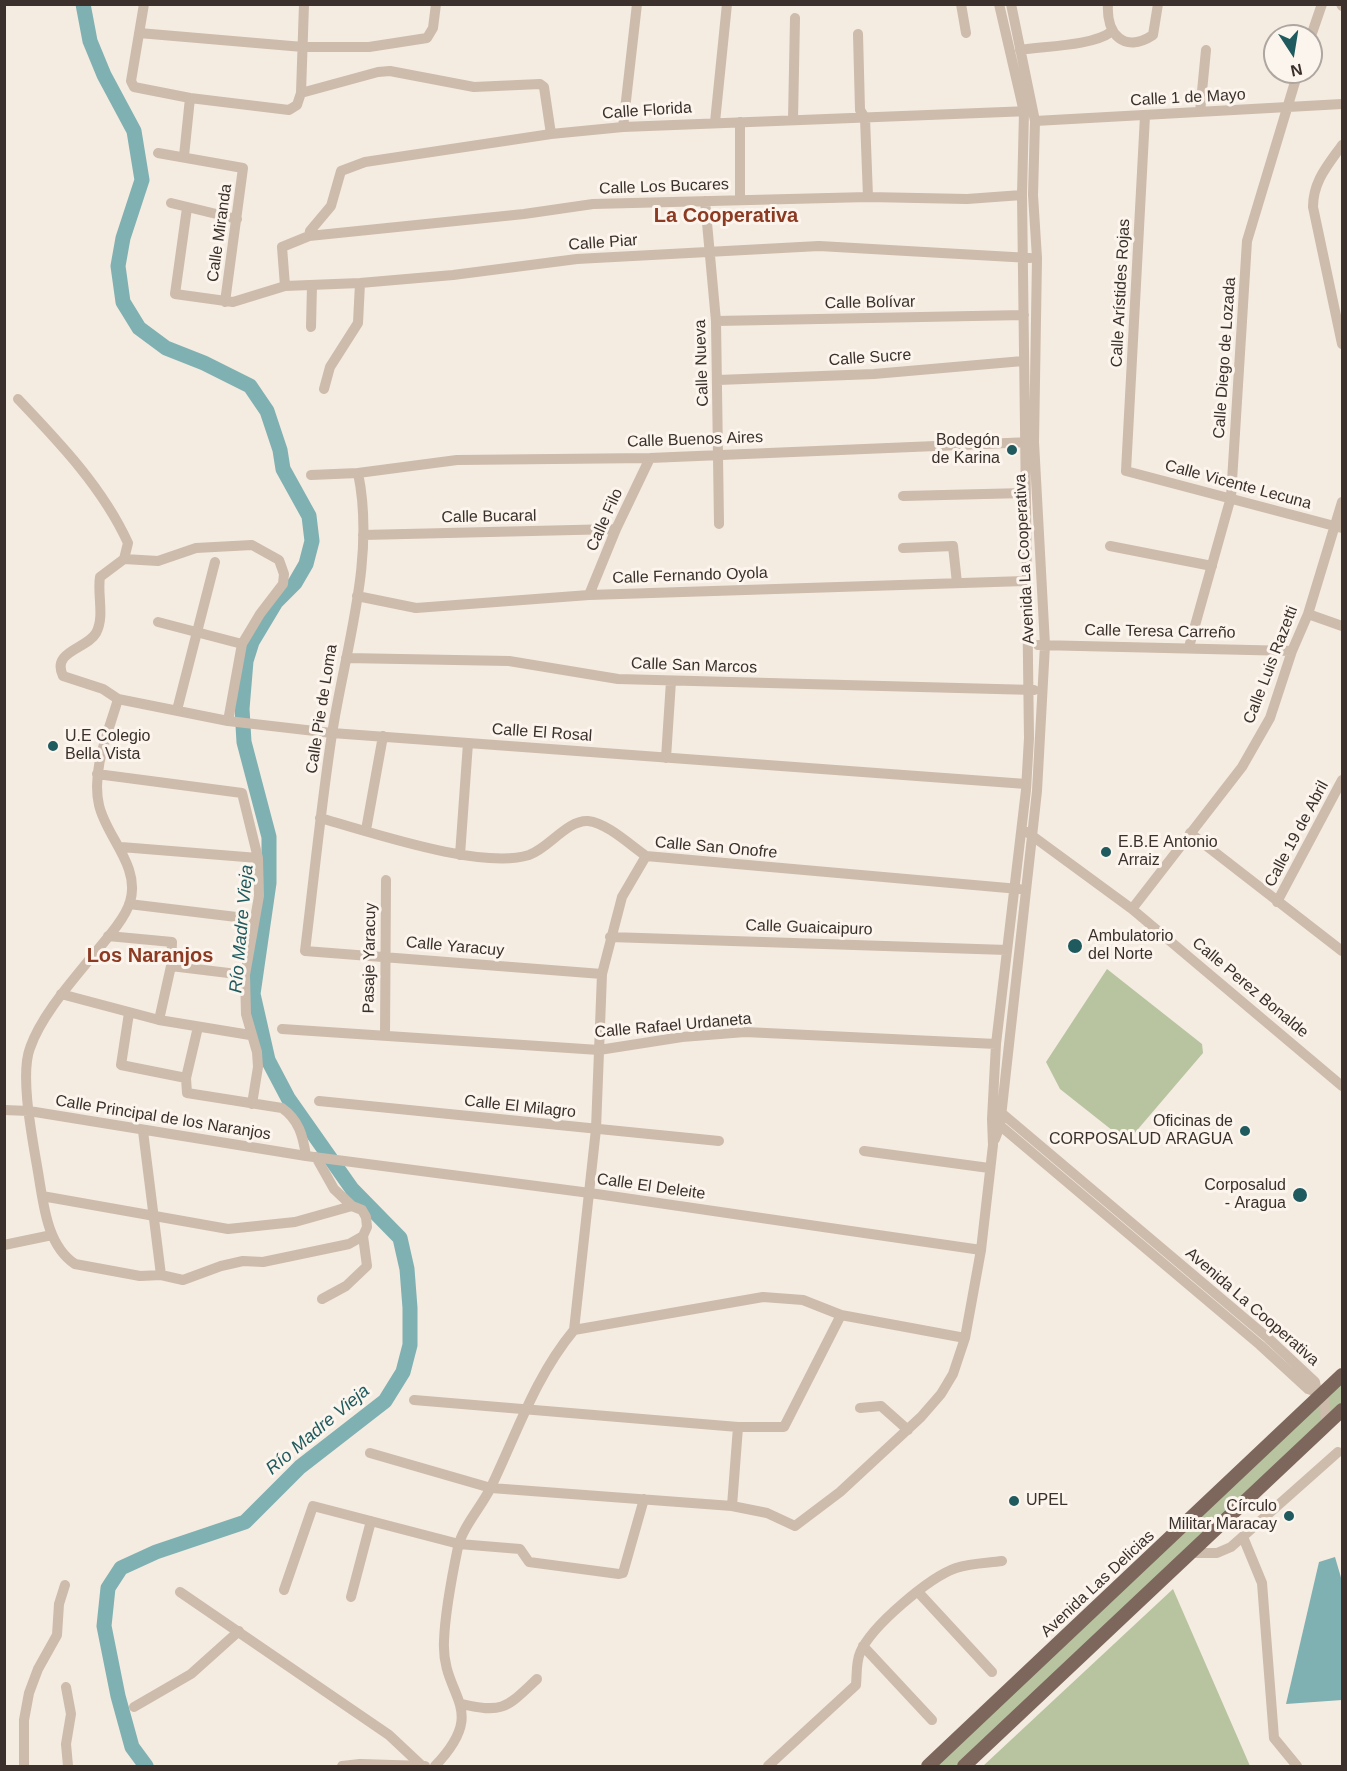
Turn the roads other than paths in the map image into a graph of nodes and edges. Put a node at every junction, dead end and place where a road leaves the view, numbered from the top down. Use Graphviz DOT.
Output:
graph roads {
  1 [pos="144,4"];
  2 [pos="304,4"];
  3 [pos="436,4"];
  4 [pos="637,4"];
  5 [pos="727,4"];
  6 [pos="961,4"];
  7 [pos="999,4"];
  8 [pos="1011,4"];
  9 [pos="1108,4"];
  10 [pos="1158,4"];
  11 [pos="1322,4"];
  12 [pos="795,18"];
  13 [pos="1315,24"];
  14 [pos="1112,32"];
  15 [pos="139,33"];
  16 [pos="966,33"];
  17 [pos="858,34"];
  18 [pos="303,46"];
  19 [pos="1020,50"];
  20 [pos="1206,50"];
  21 [pos="1294,84"];
  22 [pos="301,93"];
  23 [pos="190,98"];
  24 [pos="1342,104"];
  25 [pos="1285,107"];
  26 [pos="1200,112"];
  27 [pos="1030,115"];
  28 [pos="1145,116"];
  29 [pos="865,118"];
  30 [pos="793,120"];
  31 [pos="715,122"];
  32 [pos="740,122"];
  33 [pos="623,127"];
  34 [pos="551,134"];
  35 [pos="1342,145"];
  36 [pos="158,153"];
  37 [pos="184,156"];
  38 [pos="1022,195"];
  39 [pos="868,197"];
  40 [pos="740,200"];
  41 [pos="705,201"];
  42 [pos="171,203"];
  43 [pos="187,208"];
  44 [pos="237,219"];
  45 [pos="309,236"];
  46 [pos="709,251"];
  47 [pos="1024,257"];
  48 [pos="1036,258"];
  49 [pos="360,283"];
  50 [pos="312,285"];
  51 [pos="285,286"];
  52 [pos="225,302"];
  53 [pos="1024,315"];
  54 [pos="716,321"];
  55 [pos="311,327"];
  56 [pos="1342,344"];
  57 [pos="1023,361"];
  58 [pos="718,380"];
  59 [pos="324,389"];
  60 [pos="18,399"];
  61 [pos="1029,442"];
  62 [pos="719,454"];
  63 [pos="650,458"];
  64 [pos="1126,471"];
  65 [pos="358,473"];
  66 [pos="311,475"];
  67 [pos="1025,493"];
  68 [pos="903,496"];
  69 [pos="1231,497"];
  70 [pos="1342,502"];
  71 [pos="719,524"];
  72 [pos="1339,527"];
  73 [pos="616,529"];
  74 [pos="363,534"];
  75 [pos="1110,546"];
  76 [pos="903,548"];
  77 [pos="124,559"];
  78 [pos="215,562"];
  79 [pos="1212,566"];
  80 [pos="1025,581"];
  81 [pos="957,583"];
  82 [pos="589,595"];
  83 [pos="357,596"];
  84 [pos="1308,614"];
  85 [pos="158,622"];
  86 [pos="1342,626"];
  87 [pos="198,631"];
  88 [pos="242,644"];
  89 [pos="1045,645"];
  90 [pos="1029,646"];
  91 [pos="1189,647"];
  92 [pos="1292,651"];
  93 [pos="346,658"];
  94 [pos="671,681"];
  95 [pos="1029,690"];
  96 [pos="1042,690"];
  97 [pos="118,699"];
  98 [pos="177,710"];
  99 [pos="238,722"];
  100 [pos="332,733"];
  101 [pos="383,736"];
  102 [pos="468,743"];
  103 [pos="666,758"];
  104 [pos="97,774"];
  105 [pos="1342,780"];
  106 [pos="1026,784"];
  107 [pos="320,818"];
  108 [pos="1022,828"];
  109 [pos="366,830"];
  110 [pos="1190,833"];
  111 [pos="1032,835"];
  112 [pos="121,847"];
  113 [pos="460,855"];
  114 [pos="646,856"];
  115 [pos="258,858"];
  116 [pos="386,880"];
  117 [pos="1020,889"];
  118 [pos="1277,902"];
  119 [pos="129,904"];
  120 [pos="1132,909"];
  121 [pos="253,919"];
  122 [pos="108,936"];
  123 [pos="610,937"];
  124 [pos="1007,950"];
  125 [pos="305,951"];
  126 [pos="1342,951"];
  127 [pos="386,956"];
  128 [pos="171,966"];
  129 [pos="602,974"];
  130 [pos="245,975"];
  131 [pos="61,994"];
  132 [pos="129,1013"];
  133 [pos="159,1020"];
  134 [pos="198,1027"];
  135 [pos="282,1029"];
  136 [pos="250,1035"];
  137 [pos="385,1035"];
  138 [pos="996,1044"];
  139 [pos="599,1050"];
  140 [pos="186,1078"];
  141 [pos="1342,1086"];
  142 [pos="319,1101"];
  143 [pos="252,1104"];
  144 [pos="4,1110"];
  145 [pos="997,1110"];
  146 [pos="29,1111"];
  147 [pos="996,1123"];
  148 [pos="596,1129"];
  149 [pos="143,1131"];
  150 [pos="719,1141"];
  151 [pos="864,1151"];
  152 [pos="315,1157"];
  153 [pos="989,1168"];
  154 [pos="590,1193"];
  155 [pos="42,1196"];
  156 [pos="352,1206"];
  157 [pos="155,1216"];
  158 [pos="52,1235"];
  159 [pos="363,1236"];
  160 [pos="4,1245"];
  161 [pos="981,1250"];
  162 [pos="161,1275"];
  163 [pos="322,1299"];
  164 [pos="841,1315"];
  165 [pos="574,1330"];
  166 [pos="965,1338"];
  167 [pos="1342,1376"];
  168 [pos="1321,1397"];
  169 [pos="414,1400"];
  170 [pos="860,1408"];
  171 [pos="1342,1408"];
  172 [pos="525,1411"];
  173 [pos="1326,1426"];
  174 [pos="738,1427"];
  175 [pos="908,1430"];
  176 [pos="1341,1450"];
  177 [pos="370,1453"];
  178 [pos="491,1488"];
  179 [pos="644,1499"];
  180 [pos="732,1506"];
  181 [pos="370,1521"];
  182 [pos="1243,1537"];
  183 [pos="459,1544"];
  184 [pos="1191,1553"];
  185 [pos="1002,1561"];
  186 [pos="65,1585"];
  187 [pos="284,1590"];
  188 [pos="180,1592"];
  189 [pos="919,1593"];
  190 [pos="351,1597"];
  191 [pos="239,1631"];
  192 [pos="864,1646"];
  193 [pos="992,1672"];
  194 [pos="537,1679"];
  195 [pos="66,1687"];
  196 [pos="462,1704"];
  197 [pos="134,1707"];
  198 [pos="932,1720"];
  199 [pos="423,1766"];
  200 [pos="24,1767"];
  201 [pos="68,1767"];
  202 [pos="342,1767"];
  203 [pos="435,1767"];
  204 [pos="768,1767"];
  205 [pos="928,1767"];
  206 [pos="964,1767"];
  207 [pos="1297,1767"];
  1 -- 15 [label="street"];
  2 -- 18 [label="street"];
  3 -- 18 [label="street"];
  4 -- 33 [label="street"];
  5 -- 31 [label="street"];
  6 -- 16 [label="street"];
  7 -- 27 [label="street, Avenida La Cooperativa"];
  8 -- 19 [label="street, Avenida La Cooperativa"];
  9 -- 14 [label="street"];
  10 -- 14 [label="street"];
  11 -- 13 [label="street"];
  12 -- 30 [label="street"];
  14 -- 19 [label="street"];
  15 -- 18 [label="street"];
  15 -- 23 [label="street"];
  17 -- 29 [label="street"];
  18 -- 22 [label="street"];
  19 -- 27 [label="street, Avenida La Cooperativa"];
  20 -- 26 [label="street"];
  21 -- 25 [label="street, Calle Diego de Lozada"];
  22 -- 23 [label="street"];
  22 -- 34 [label="street"];
  23 -- 37 [label="street"];
  24 -- 25 [label="street, Calle 1 de Mayo"];
  25 -- 26 [label="street, Calle 1 de Mayo"];
  25 -- 69 [label="street, Calle Diego de Lozada"];
  26 -- 28 [label="street, Calle 1 de Mayo"];
  27 -- 28 [label="street, Calle 1 de Mayo"];
  27 -- 29 [label="street, Calle Florida"];
  27 -- 38 [label="street, Avenida La Cooperativa"];
  27 -- 48 [label="street, Avenida La Cooperativa"];
  28 -- 64 [label="street, Calle Arístides Rojas"];
  29 -- 30 [label="street, Calle Florida"];
  29 -- 39 [label="street"];
  30 -- 32 [label="street, Calle Florida"];
  31 -- 32 [label="street, Calle Florida"];
  31 -- 33 [label="street, Calle Florida"];
  32 -- 40 [label="street"];
  33 -- 34 [label="street, Calle Florida"];
  34 -- 45 [label="street, Calle Florida"];
  35 -- 56 [label="street"];
  36 -- 37 [label="street"];
  37 -- 44 [label="street, Calle Miranda"];
  38 -- 39 [label="street, Calle Los Bucares"];
  38 -- 47 [label="street, Avenida La Cooperativa"];
  39 -- 40 [label="street, Calle Los Bucares"];
  40 -- 41 [label="street, Calle Los Bucares"];
  41 -- 45 [label="street, Calle Los Bucares"];
  41 -- 46 [label="street, Calle Nueva"];
  42 -- 43 [label="street"];
  43 -- 44 [label="street"];
  43 -- 52 [label="street, Calle Piar"];
  44 -- 52 [label="street, Calle Miranda"];
  45 -- 51 [label="street"];
  46 -- 47 [label="street, Calle Piar"];
  46 -- 49 [label="street, Calle Piar"];
  46 -- 54 [label="street, Calle Nueva"];
  47 -- 48 [label="street, Calle Piar"];
  47 -- 53 [label="street, Avenida La Cooperativa"];
  48 -- 61 [label="street, Avenida La Cooperativa"];
  49 -- 50 [label="street, Calle Piar"];
  49 -- 59 [label="street"];
  50 -- 51 [label="street, Calle Piar"];
  50 -- 55 [label="street"];
  51 -- 52 [label="street, Calle Piar"];
  53 -- 54 [label="street, Calle Bolívar"];
  53 -- 57 [label="street, Avenida La Cooperativa"];
  54 -- 58 [label="street, Calle Nueva"];
  57 -- 58 [label="street, Calle Sucre"];
  57 -- 61 [label="street, Avenida La Cooperativa"];
  58 -- 62 [label="street, Calle Nueva"];
  60 -- 77 [label="street"];
  61 -- 62 [label="street, Calle Buenos Aires"];
  61 -- 67 [label="street, Avenida La Cooperativa"];
  61 -- 89 [label="street, Avenida La Cooperativa"];
  62 -- 63 [label="street, Calle Buenos Aires"];
  62 -- 71 [label="street, Calle Nueva"];
  63 -- 65 [label="street, Calle Buenos Aires"];
  63 -- 73 [label="street, Calle Filo"];
  64 -- 69 [label="street, Calle Vicente Lecuna"];
  65 -- 66 [label="street, Calle Buenos Aires"];
  65 -- 74 [label="street, Calle Pie de Loma"];
  67 -- 68 [label="street"];
  67 -- 80 [label="street, Avenida La Cooperativa"];
  69 -- 72 [label="street, Calle Vicente Lecuna"];
  69 -- 79 [label="street, Calle Diego de Lozada"];
  70 -- 72 [label="street, Calle Luis Razetti"];
  72 -- 84 [label="street, Calle Luis Razetti"];
  73 -- 74 [label="street, Calle Bucaral"];
  73 -- 82 [label="street, Calle Filo"];
  74 -- 83 [label="street, Calle Pie de Loma"];
  75 -- 79 [label="street"];
  76 -- 81 [label="street"];
  77 -- 88 [label="street"];
  77 -- 97 [label="street, Calle El Rosal"];
  78 -- 87 [label="street"];
  79 -- 91 [label="street, Calle Diego de Lozada"];
  80 -- 81 [label="street, Calle Fernando Oyola"];
  80 -- 90 [label="street, Avenida La Cooperativa"];
  81 -- 82 [label="street, Calle Fernando Oyola"];
  82 -- 83 [label="street, Calle Fernando Oyola"];
  83 -- 93 [label="street, Calle Pie de Loma"];
  84 -- 86 [label="street"];
  84 -- 92 [label="street, Calle Luis Razetti"];
  85 -- 87 [label="street"];
  87 -- 88 [label="street"];
  87 -- 98 [label="street"];
  88 -- 99 [label="street"];
  89 -- 90 [label="street, Calle Teresa Carreño"];
  89 -- 91 [label="street, Calle Teresa Carreño"];
  89 -- 96 [label="street, Avenida La Cooperativa"];
  90 -- 95 [label="street, Avenida La Cooperativa"];
  91 -- 92 [label="street, Calle Teresa Carreño"];
  92 -- 110 [label="street, Calle Luis Razetti"];
  93 -- 94 [label="street, Calle San Marcos"];
  93 -- 100 [label="street, Calle Pie de Loma"];
  94 -- 95 [label="street, Calle San Marcos"];
  94 -- 103 [label="street"];
  95 -- 96 [label="street, Calle San Marcos"];
  95 -- 106 [label="street, Avenida La Cooperativa"];
  96 -- 111 [label="street, Avenida La Cooperativa"];
  97 -- 98 [label="street, Calle El Rosal"];
  97 -- 104 [label="street"];
  98 -- 99 [label="street, Calle El Rosal"];
  99 -- 100 [label="street, Calle El Rosal"];
  100 -- 101 [label="street, Calle El Rosal"];
  100 -- 107 [label="street, Calle Pie de Loma"];
  101 -- 102 [label="street, Calle El Rosal"];
  101 -- 109 [label="street"];
  102 -- 103 [label="street, Calle El Rosal"];
  102 -- 113 [label="street"];
  103 -- 106 [label="street, Calle El Rosal"];
  104 -- 112 [label="street"];
  104 -- 115 [label="street"];
  105 -- 118 [label="street, Calle 19 de Abril"];
  106 -- 108 [label="street, Avenida La Cooperativa"];
  107 -- 109 [label="street, Calle San Onofre"];
  107 -- 125 [label="street, Calle Pie de Loma"];
  108 -- 111 [label="street, Calle Perez Bonalde"];
  108 -- 117 [label="street, Avenida La Cooperativa"];
  109 -- 113 [label="street, Calle San Onofre"];
  110 -- 118 [label="street"];
  110 -- 120 [label="street, Calle Luis Razetti"];
  111 -- 117 [label="street, Avenida La Cooperativa"];
  111 -- 120 [label="street, Calle Perez Bonalde"];
  112 -- 115 [label="street"];
  112 -- 119 [label="street"];
  113 -- 114 [label="street, Calle San Onofre"];
  114 -- 117 [label="street, Calle San Onofre"];
  114 -- 123 [label="street"];
  115 -- 121 [label="street"];
  116 -- 127 [label="street, Pasaje Yaracuy"];
  117 -- 124 [label="street, Avenida La Cooperativa"];
  117 -- 145 [label="street, Avenida La Cooperativa"];
  118 -- 126 [label="street"];
  119 -- 121 [label="street"];
  119 -- 122 [label="street"];
  120 -- 141 [label="street, Calle Perez Bonalde"];
  121 -- 130 [label="street"];
  122 -- 128 [label="street"];
  122 -- 131 [label="street"];
  123 -- 124 [label="street, Calle Guaicaipuro"];
  123 -- 129 [label="street"];
  124 -- 138 [label="street, Avenida La Cooperativa"];
  125 -- 127 [label="street, Calle Yaracuy"];
  127 -- 129 [label="street, Calle Yaracuy"];
  127 -- 137 [label="street, Pasaje Yaracuy"];
  128 -- 130 [label="street"];
  128 -- 133 [label="street"];
  129 -- 139 [label="street"];
  130 -- 136 [label="street"];
  131 -- 132 [label="street"];
  131 -- 146 [label="street"];
  132 -- 133 [label="street"];
  132 -- 140 [label="street"];
  133 -- 134 [label="street"];
  134 -- 136 [label="street"];
  134 -- 140 [label="street"];
  135 -- 137 [label="street, Calle Rafael Urdaneta"];
  136 -- 143 [label="street"];
  137 -- 139 [label="street, Calle Rafael Urdaneta"];
  138 -- 139 [label="street, Calle Rafael Urdaneta"];
  138 -- 145 [label="street, Avenida La Cooperativa"];
  139 -- 148 [label="street"];
  140 -- 143 [label="street"];
  142 -- 148 [label="street, Calle El Milagro"];
  143 -- 152 [label="street"];
  144 -- 146 [label="street, Calle Principal de los Naranjos"];
  145 -- 147 [label="street, Avenida La Cooperativa"];
  145 -- 168 [label="street, Avenida La Cooperativa"];
  146 -- 149 [label="street, Calle Principal de los Naranjos"];
  146 -- 155 [label="street"];
  147 -- 153 [label="street, Avenida La Cooperativa"];
  147 -- 168 [label="street, Avenida La Cooperativa"];
  148 -- 150 [label="street, Calle El Milagro"];
  148 -- 154 [label="street"];
  149 -- 152 [label="street, Calle Principal de los Naranjos"];
  149 -- 157 [label="street"];
  151 -- 153 [label="street"];
  152 -- 154 [label="street, Calle El Deleite"];
  152 -- 156 [label="street"];
  153 -- 161 [label="street, Avenida La Cooperativa"];
  154 -- 161 [label="street, Calle El Deleite"];
  154 -- 165 [label="street"];
  155 -- 157 [label="street"];
  155 -- 158 [label="street"];
  156 -- 157 [label="street"];
  156 -- 159 [label="street"];
  157 -- 162 [label="street"];
  158 -- 160 [label="street"];
  158 -- 162 [label="street"];
  159 -- 162 [label="street"];
  159 -- 163 [label="street"];
  161 -- 166 [label="street, Avenida La Cooperativa"];
  164 -- 165 [label="street"];
  164 -- 166 [label="street"];
  164 -- 174 [label="street"];
  165 -- 172 [label="street"];
  166 -- 175 [label="street, Avenida La Cooperativa"];
  167 -- 168 [label="main road, Avenida Las Delicias"];
  168 -- 171 [label="street"];
  168 -- 173 [label="street"];
  168 -- 205 [label="main road, Avenida Las Delicias"];
  169 -- 172 [label="street"];
  170 -- 175 [label="street"];
  171 -- 173 [label="main road"];
  172 -- 174 [label="street"];
  172 -- 178 [label="street"];
  173 -- 184 [label="main road"];
  174 -- 180 [label="street"];
  175 -- 180 [label="street, Avenida La Cooperativa"];
  176 -- 182 [label="street"];
  177 -- 178 [label="street"];
  178 -- 179 [label="street"];
  178 -- 183 [label="street"];
  179 -- 180 [label="street"];
  179 -- 183 [label="street"];
  181 -- 183 [label="street"];
  181 -- 187 [label="street"];
  181 -- 190 [label="street"];
  182 -- 184 [label="street"];
  182 -- 207 [label="street"];
  183 -- 196 [label="street"];
  184 -- 206 [label="main road"];
  185 -- 189 [label="street"];
  186 -- 200 [label="street"];
  188 -- 191 [label="street"];
  189 -- 192 [label="street"];
  189 -- 193 [label="street"];
  191 -- 197 [label="street"];
  191 -- 199 [label="street"];
  192 -- 198 [label="street"];
  192 -- 204 [label="street"];
  194 -- 196 [label="street"];
  195 -- 201 [label="street"];
  196 -- 203 [label="street"];
  199 -- 202 [label="street"];
}
